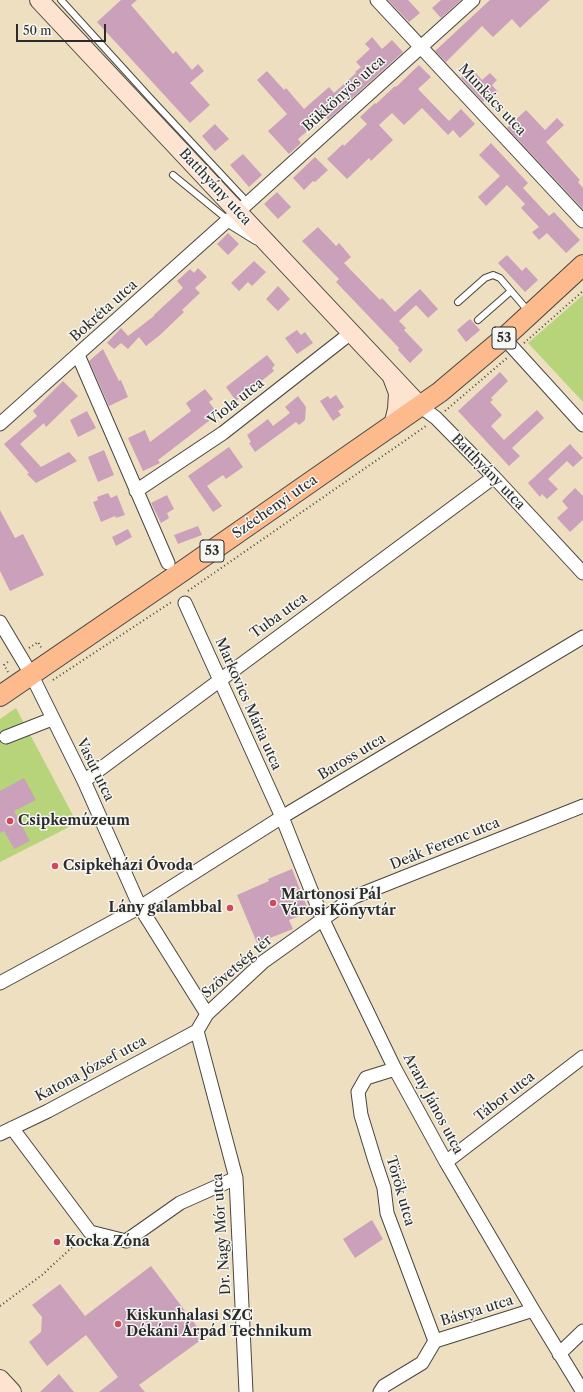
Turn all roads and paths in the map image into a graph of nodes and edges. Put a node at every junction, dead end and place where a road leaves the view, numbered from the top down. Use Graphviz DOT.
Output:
graph roads {
  1 [pos="39,0"];
  2 [pos="61,0"];
  3 [pos="377,0"];
  4 [pos="473,0"];
  5 [pos="420,47"];
  6 [pos="173,175"];
  7 [pos="238,212"];
  8 [pos="583,221"];
  9 [pos="583,265"];
  10 [pos="511,291"];
  11 [pos="458,302"];
  12 [pos="530,313"];
  13 [pos="478,320"];
  14 [pos="352,332"];
  15 [pos="504,338"];
  16 [pos="78,355"];
  17 [pos="391,374"];
  18 [pos="420,406"];
  19 [pos="0,424"];
  20 [pos="583,425"];
  21 [pos="393,426"];
  22 [pos="494,477"];
  23 [pos="136,491"];
  24 [pos="168,563"];
  25 [pos="583,573"];
  26 [pos="180,601"];
  27 [pos="0,622"];
  28 [pos="583,637"];
  29 [pos="220,680"];
  30 [pos="34,681"];
  31 [pos="0,696"];
  32 [pos="52,719"];
  33 [pos="3,738"];
  34 [pos="84,781"];
  35 [pos="583,806"];
  36 [pos="282,817"];
  37 [pos="140,907"];
  38 [pos="323,920"];
  39 [pos="0,983"];
  40 [pos="207,1014"];
  41 [pos="197,1031"];
  42 [pos="583,1057"];
  43 [pos="396,1069"];
  44 [pos="12,1128"];
  45 [pos="0,1134"];
  46 [pos="446,1162"];
  47 [pos="236,1178"];
  48 [pos="90,1232"];
  49 [pos="0,1306"];
  50 [pos="533,1310"];
  51 [pos="583,1330"];
  52 [pos="435,1341"];
  53 [pos="560,1354"];
  54 [pos="0,1379"];
  55 [pos="12,1392"];
  56 [pos="246,1392"];
  57 [pos="380,1392"];
  58 [pos="583,1392"];
  1 -- 7 [label="main road, Batthyány utca"];
  2 -- 7 [label="lane"];
  3 -- 5 [label="street, Munkács utca"];
  4 -- 5 [label="street, Bükkönyös utca"];
  5 -- 7 [label="street, Bükkönyös utca"];
  5 -- 8 [label="street, Munkács utca"];
  6 -- 7 [label="lane"];
  7 -- 14 [label="main road, Batthyány utca"];
  7 -- 16 [label="street, Bokréta utca"];
  9 -- 12 [label="main road, 53"];
  10 -- 11 [label="lane"];
  10 -- 12 [label="lane"];
  10 -- 13 [label="lane"];
  12 -- 15 [label="main road, 53"];
  14 -- 17 [label="main road, Batthyány utca"];
  14 -- 23 [label="street, Viola utca"];
  15 -- 18 [label="main road, 53"];
  15 -- 20 [label="street"];
  16 -- 19 [label="street, Bokréta utca"];
  16 -- 23 [label="street"];
  17 -- 18 [label="main road, Batthyány utca"];
  17 -- 21 [label="main road, Batthyány utca"];
  18 -- 21 [label="main road, Széchenyi utca / 53"];
  18 -- 22 [label="street, Batthyány utca"];
  21 -- 30 [label="main road, Széchenyi utca / 53"];
  22 -- 25 [label="street, Batthyány utca"];
  22 -- 29 [label="street, Tuba utca"];
  23 -- 24 [label="street"];
  26 -- 29 [label="street, Markovics Mária utca"];
  26 -- 30 [label="path"];
  27 -- 30 [label="street, Vasút utca"];
  28 -- 36 [label="street, Baross utca"];
  29 -- 34 [label="street, Tuba utca"];
  29 -- 36 [label="street, Markovics Mária utca"];
  30 -- 31 [label="main road, 53"];
  30 -- 32 [label="street, Vasút utca"];
  32 -- 33 [label="street"];
  32 -- 34 [label="street, Vasút utca"];
  34 -- 37 [label="street, Vasút utca"];
  35 -- 38 [label="street, Deák Ferenc utca"];
  36 -- 37 [label="street, Baross utca"];
  36 -- 38 [label="street, Arany János utca"];
  37 -- 39 [label="street, Baross utca"];
  37 -- 40 [label="street, Vasút utca"];
  38 -- 40 [label="street, Szövetség tér"];
  38 -- 43 [label="street, Arany János utca"];
  40 -- 41 [label="street, Szövetség tér"];
  41 -- 44 [label="street, Katona József utca"];
  41 -- 47 [label="street, Dr. Nagy Mór utca"];
  42 -- 46 [label="street, Tábor utca"];
  43 -- 46 [label="street, Arany János utca"];
  43 -- 52 [label="street, Török utca"];
  44 -- 45 [label="street, Katona József utca"];
  44 -- 48 [label="street"];
  46 -- 50 [label="street, Arany János utca"];
  47 -- 48 [label="street"];
  47 -- 56 [label="street, Dr. Nagy Mór utca"];
  48 -- 49 [label="path"];
  50 -- 52 [label="street, Bástya utca"];
  50 -- 53 [label="street, Arany János utca"];
  51 -- 53 [label="street"];
  52 -- 57 [label="street, Bástya utca"];
  53 -- 58 [label="street, Arany János utca"];
  54 -- 55 [label="main road"];
}
